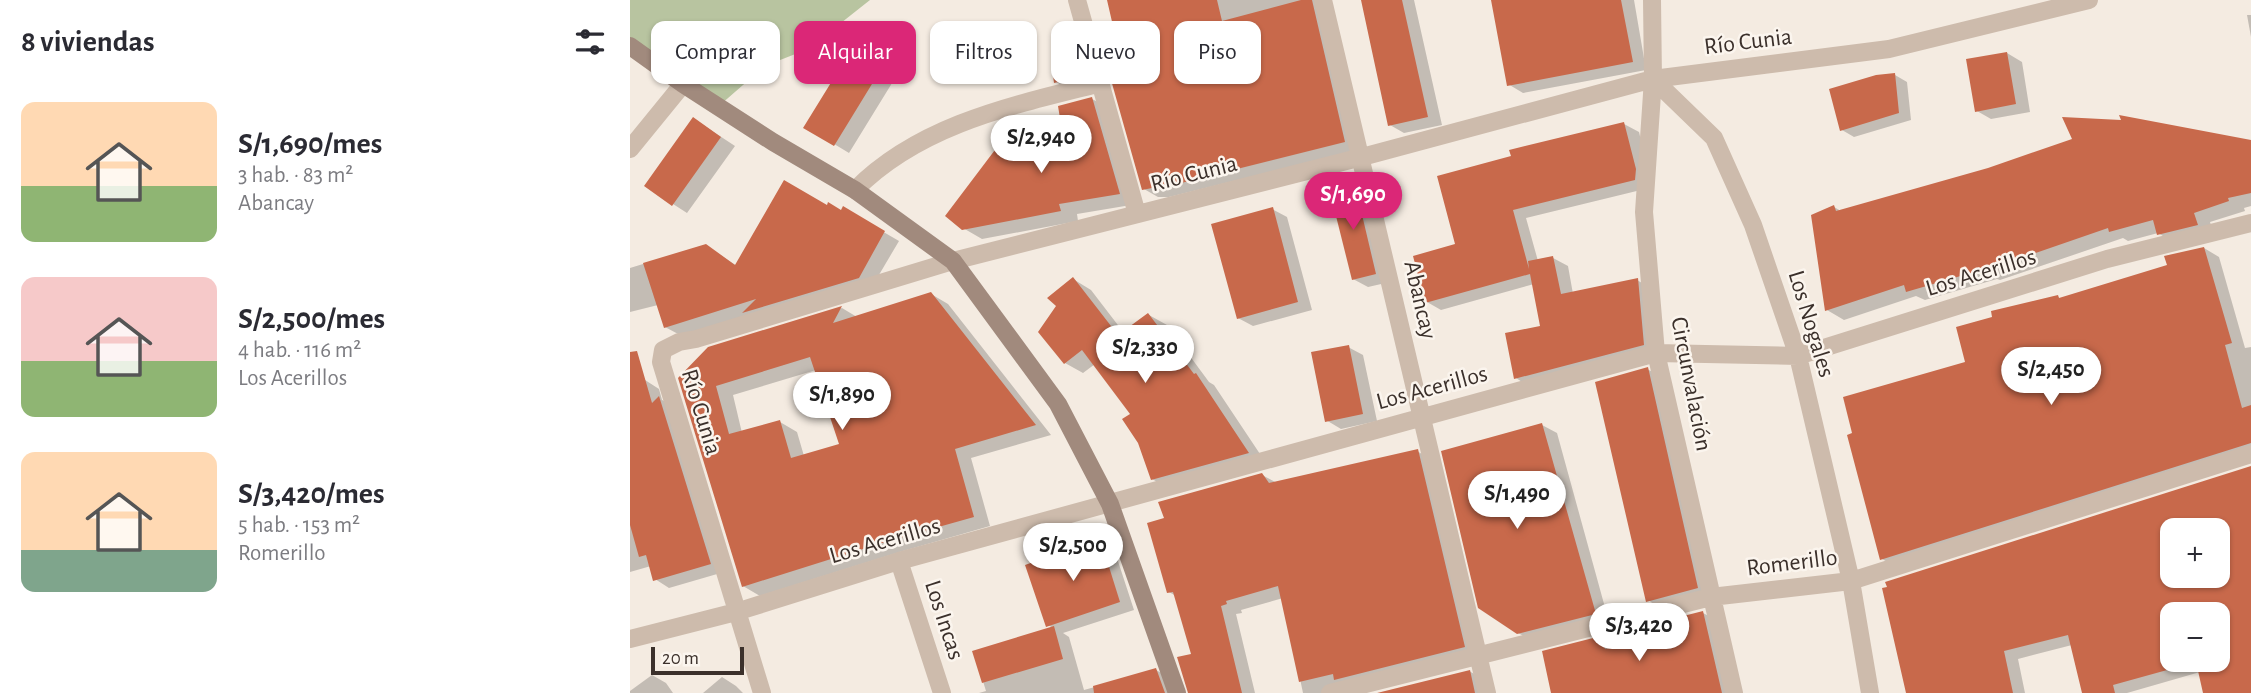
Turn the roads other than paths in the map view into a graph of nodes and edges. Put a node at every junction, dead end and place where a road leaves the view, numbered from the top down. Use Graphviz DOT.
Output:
graph roads {
  1 [pos="1077,0"];
  2 [pos="1323,0"];
  3 [pos="1653,0"];
  4 [pos="2090,0"];
  5 [pos="1083,21"];
  6 [pos="630,46"];
  7 [pos="651,61"];
  8 [pos="1653,79"];
  9 [pos="683,84"];
  10 [pos="1097,84"];
  11 [pos="1101,84"];
  12 [pos="630,149"];
  13 [pos="1362,157"];
  14 [pos="855,190"];
  15 [pos="1137,214"];
  16 [pos="2251,223"];
  17 [pos="953,261"];
  18 [pos="1656,353"];
  19 [pos="1798,356"];
  20 [pos="1422,415"];
  21 [pos="2251,454"];
  22 [pos="1110,504"];
  23 [pos="899,561"];
  24 [pos="1850,581"];
  25 [pos="1711,597"];
  26 [pos="736,612"];
  27 [pos="630,639"];
  28 [pos="1477,656"];
  29 [pos="762,693"];
  30 [pos="942,693"];
  31 [pos="1177,693"];
  32 [pos="1330,693"];
  33 [pos="1487,693"];
  34 [pos="1734,693"];
  35 [pos="1870,693"];
  1 -- 5 [label="street"];
  2 -- 13 [label="street, Abancay"];
  3 -- 8 [label="street"];
  4 -- 8 [label="street, Río Cunia"];
  6 -- 7 [label="street"];
  8 -- 13 [label="street, Río Cunia"];
  8 -- 18 [label="street, Circunvalación"];
  8 -- 19 [label="street, Los Nogales"];
  9 -- 12 [label="street"];
  9 -- 14 [label="street"];
  10 -- 14 [label="street"];
  11 -- 15 [label="street"];
  13 -- 15 [label="street, Río Cunia"];
  13 -- 20 [label="street, Abancay"];
  14 -- 17 [label="street"];
  15 -- 17 [label="street, Río Cunia"];
  16 -- 19 [label="street, Los Acerillos"];
  17 -- 22 [label="street"];
  17 -- 26 [label="street, Río Cunia"];
  18 -- 19 [label="street, Los Acerillos"];
  18 -- 20 [label="street, Los Acerillos"];
  18 -- 25 [label="street, Circunvalación"];
  19 -- 24 [label="street, Los Nogales"];
  20 -- 22 [label="street, Los Acerillos"];
  20 -- 28 [label="street, Abancay"];
  21 -- 24 [label="street, Romerillo"];
  22 -- 23 [label="street, Los Acerillos"];
  22 -- 31 [label="street"];
  23 -- 26 [label="street, Los Acerillos"];
  23 -- 30 [label="street, Los Incas"];
  24 -- 25 [label="street, Romerillo"];
  24 -- 35 [label="street, Los Nogales"];
  25 -- 28 [label="street, Romerillo"];
  25 -- 34 [label="street, Circunvalación"];
  26 -- 27 [label="street, Los Acerillos"];
  26 -- 29 [label="street"];
  28 -- 32 [label="street, Romerillo"];
  28 -- 33 [label="street, Abancay"];
}
